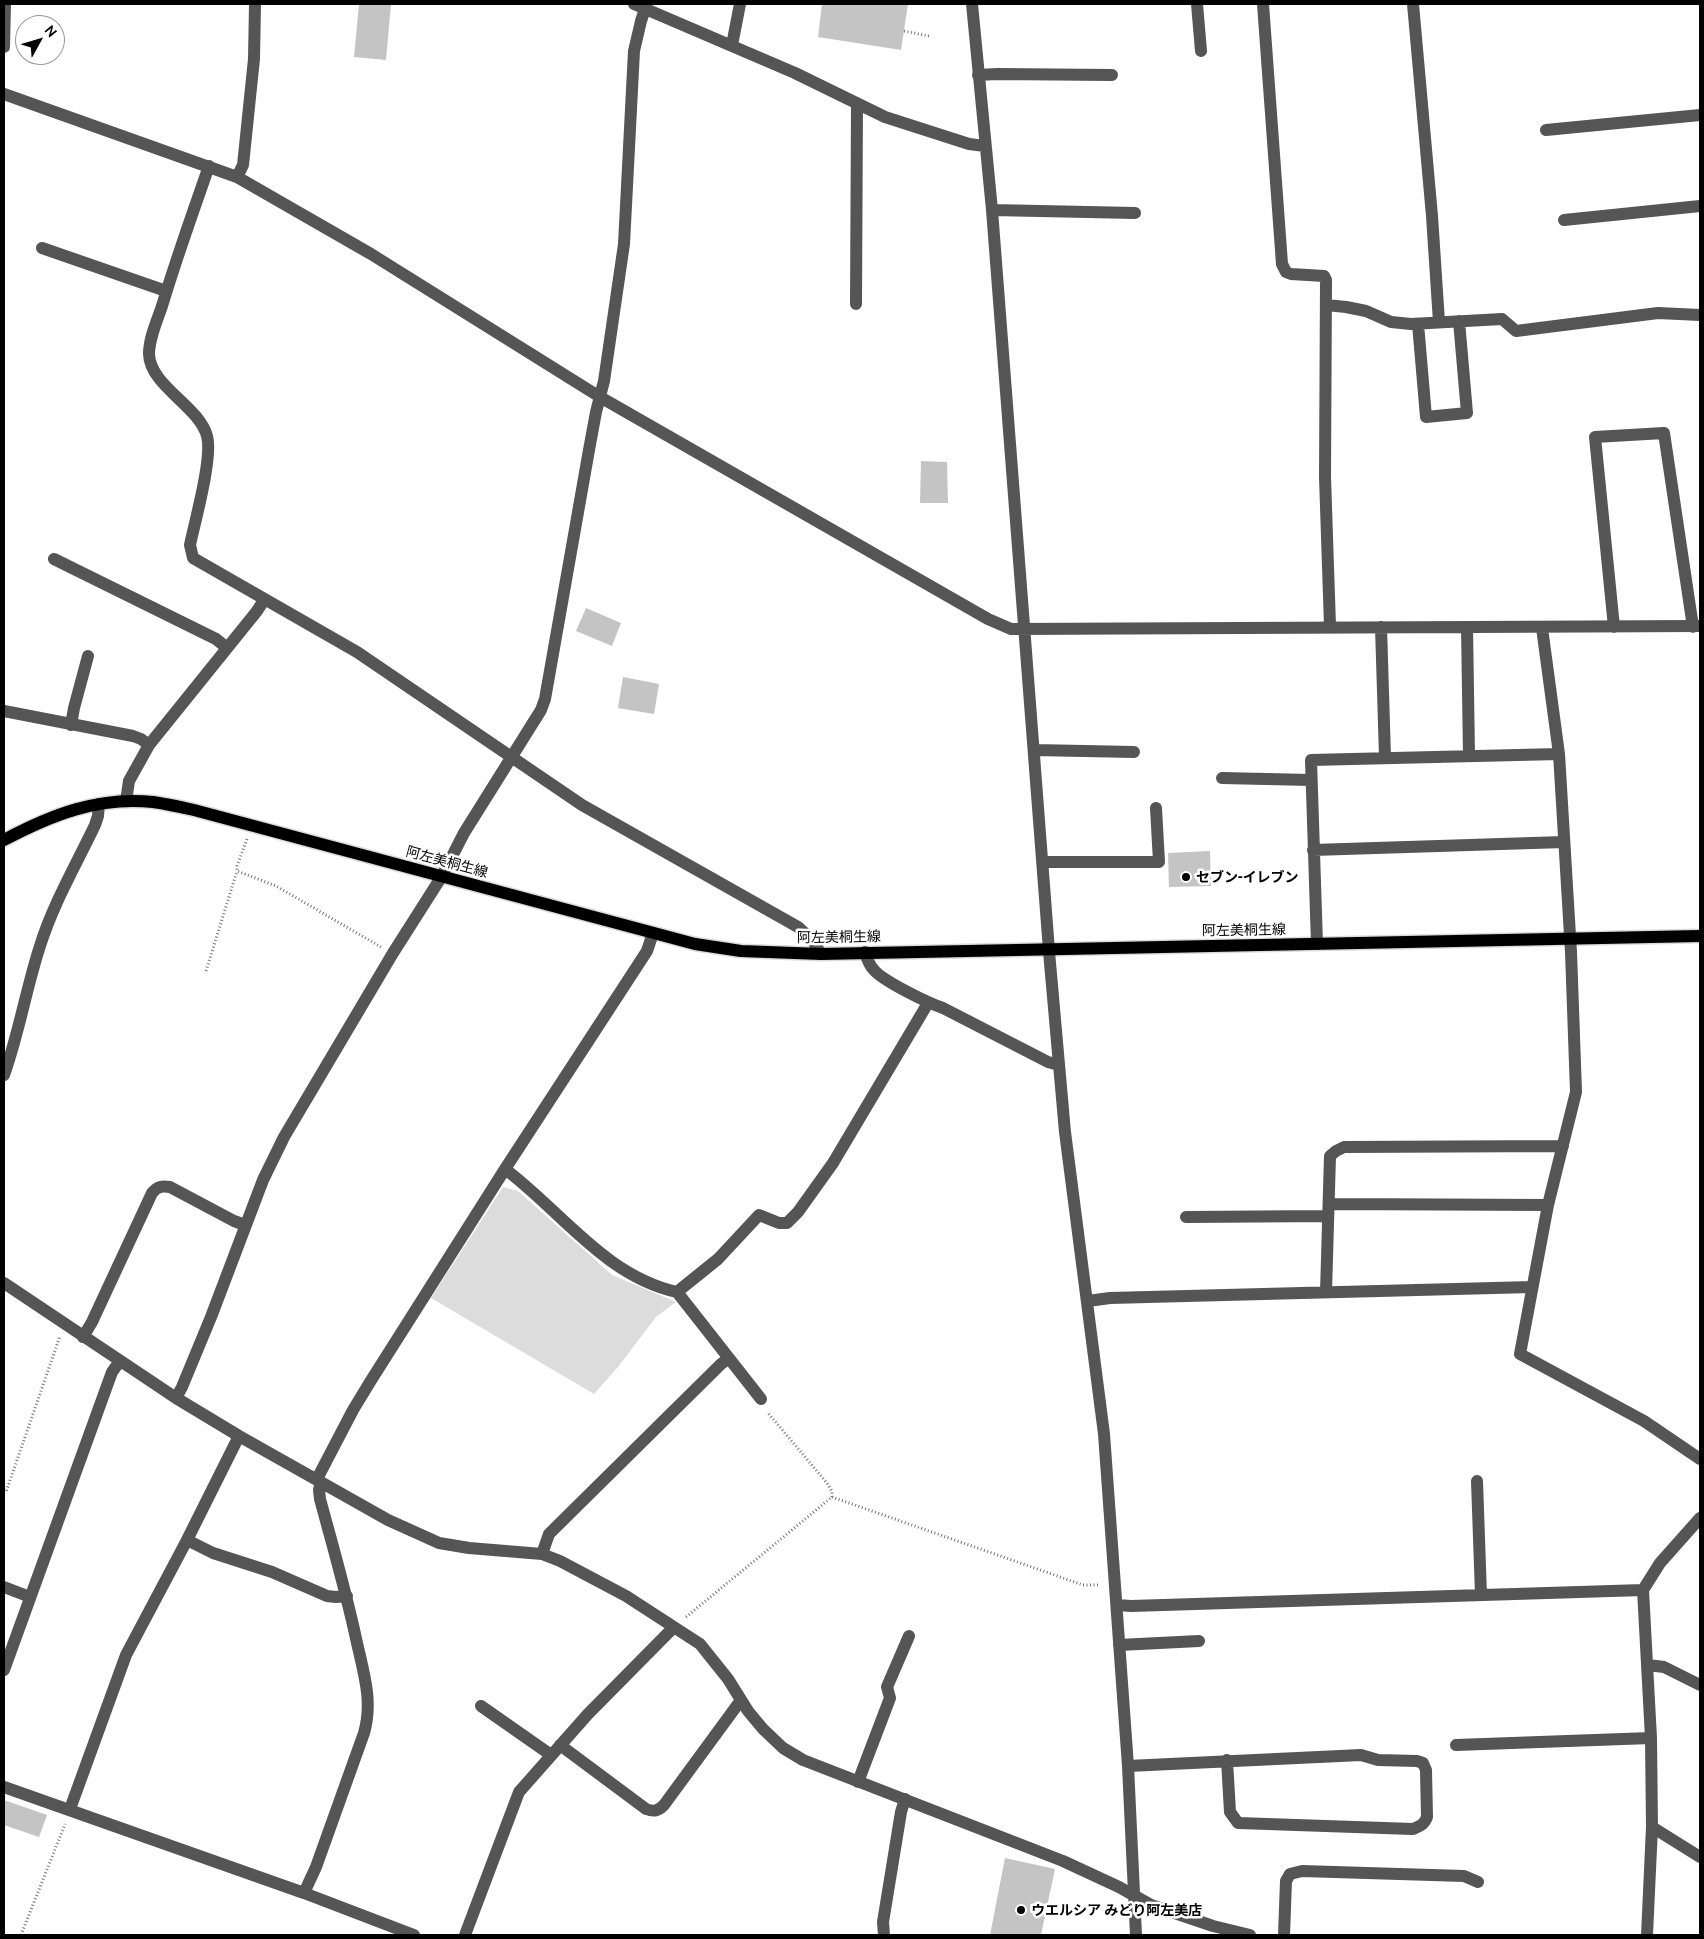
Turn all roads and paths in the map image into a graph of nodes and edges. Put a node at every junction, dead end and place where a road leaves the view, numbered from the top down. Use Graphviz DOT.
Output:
graph roads {
  1 [pos="5,4"];
  2 [pos="255,4"];
  3 [pos="740,4"];
  4 [pos="972,4"];
  5 [pos="1197,4"];
  6 [pos="1263,4"];
  7 [pos="1413,4"];
  8 [pos="639,7"];
  9 [pos="904,31"];
  10 [pos="929,36"];
  11 [pos="732,45"];
  12 [pos="4,47"];
  13 [pos="1201,51"];
  14 [pos="978,75"];
  15 [pos="1112,75"];
  16 [pos="4,94"];
  17 [pos="857,103"];
  18 [pos="1700,115"];
  19 [pos="1546,130"];
  20 [pos="985,146"];
  21 [pos="209,166"];
  22 [pos="237,176"];
  23 [pos="1700,206"];
  24 [pos="992,210"];
  25 [pos="1134,213"];
  26 [pos="1564,220"];
  27 [pos="42,248"];
  28 [pos="166,291"];
  29 [pos="856,304"];
  30 [pos="1326,305"];
  31 [pos="1700,315"];
  32 [pos="1458,321"];
  33 [pos="1439,322"];
  34 [pos="1418,324"];
  35 [pos="600,397"];
  36 [pos="54,559"];
  37 [pos="264,600"];
  38 [pos="1330,626"];
  39 [pos="1697,626"];
  40 [pos="1381,627"];
  41 [pos="1467,627"];
  42 [pos="1614,627"];
  43 [pos="1542,628"];
  44 [pos="1026,630"];
  45 [pos="227,648"];
  46 [pos="88,656"];
  47 [pos="4,711"];
  48 [pos="71,725"];
  49 [pos="149,745"];
  50 [pos="1034,750"];
  51 [pos="1134,752"];
  52 [pos="1559,754"];
  53 [pos="1469,755"];
  54 [pos="511,757"];
  55 [pos="1385,757"];
  56 [pos="1222,778"];
  57 [pos="1311,780"];
  58 [pos="126,801"];
  59 [pos="99,804"];
  60 [pos="1156,808"];
  61 [pos="252,827"];
  62 [pos="4,840"];
  63 [pos="1564,842"];
  64 [pos="1313,850"];
  65 [pos="1044,862"];
  66 [pos="237,871"];
  67 [pos="442,876"];
  68 [pos="653,933"];
  69 [pos="1700,936"];
  70 [pos="1569,938"];
  71 [pos="1317,944"];
  72 [pos="1049,949"];
  73 [pos="865,952"];
  74 [pos="393,953"];
  75 [pos="821,954"];
  76 [pos="206,971"];
  77 [pos="928,1003"];
  78 [pos="1059,1065"];
  79 [pos="4,1075"];
  80 [pos="1563,1146"];
  81 [pos="505,1169"];
  82 [pos="1548,1205"];
  83 [pos="1328,1210"];
  84 [pos="1186,1217"];
  85 [pos="245,1225"];
  86 [pos="4,1283"];
  87 [pos="1532,1287"];
  88 [pos="677,1292"];
  89 [pos="1326,1292"];
  90 [pos="1088,1301"];
  91 [pos="83,1337"];
  92 [pos="57,1343"];
  93 [pos="729,1358"];
  94 [pos="120,1361"];
  95 [pos="176,1398"];
  96 [pos="761,1399"];
  97 [pos="239,1436"];
  98 [pos="1700,1459"];
  99 [pos="319,1481"];
  100 [pos="1477,1482"];
  101 [pos="4,1491"];
  102 [pos="832,1497"];
  103 [pos="1700,1518"];
  104 [pos="187,1540"];
  105 [pos="542,1554"];
  106 [pos="1115,1585"];
  107 [pos="4,1587"];
  108 [pos="1644,1590"];
  109 [pos="1481,1595"];
  110 [pos="347,1596"];
  111 [pos="30,1597"];
  112 [pos="1116,1605"];
  113 [pos="674,1627"];
  114 [pos="909,1636"];
  115 [pos="1199,1642"];
  116 [pos="1119,1645"];
  117 [pos="1648,1666"];
  118 [pos="4,1670"];
  119 [pos="1700,1685"];
  120 [pos="741,1700"];
  121 [pos="481,1706"];
  122 [pos="1651,1738"];
  123 [pos="1456,1746"];
  124 [pos="556,1750"];
  125 [pos="1227,1760"];
  126 [pos="1128,1766"];
  127 [pos="858,1782"];
  128 [pos="4,1786"];
  129 [pos="905,1799"];
  130 [pos="70,1809"];
  131 [pos="1652,1827"];
  132 [pos="1700,1857"];
  133 [pos="1478,1882"];
  134 [pos="304,1893"];
  135 [pos="1134,1895"];
  136 [pos="22,1935"];
  137 [pos="414,1935"];
  138 [pos="465,1935"];
  139 [pos="884,1935"];
  140 [pos="1136,1935"];
  141 [pos="1250,1935"];
  142 [pos="1284,1935"];
  143 [pos="1647,1935"];
  1 -- 12 [label="street"];
  2 -- 22 [label="street"];
  3 -- 11 [label="street"];
  4 -- 14 [label="street"];
  5 -- 13 [label="street"];
  6 -- 30 [label="street"];
  7 -- 33 [label="street"];
  8 -- 11 [label="street"];
  8 -- 35 [label="street"];
  9 -- 10 [label="path"];
  11 -- 17 [label="street"];
  14 -- 15 [label="street"];
  14 -- 20 [label="street"];
  16 -- 21 [label="street"];
  17 -- 20 [label="street"];
  17 -- 29 [label="street"];
  18 -- 19 [label="street"];
  20 -- 24 [label="street"];
  21 -- 22 [label="street"];
  21 -- 28 [label="street"];
  22 -- 35 [label="street"];
  23 -- 26 [label="street"];
  24 -- 25 [label="street"];
  24 -- 44 [label="street"];
  27 -- 28 [label="street"];
  28 -- 37 [label="street"];
  30 -- 34 [label="street"];
  30 -- 38 [label="street"];
  31 -- 32 [label="street"];
  32 -- 33 [label="street"];
  32 -- 34 [label="street"];
  33 -- 34 [label="street"];
  35 -- 44 [label="street"];
  35 -- 54 [label="street"];
  36 -- 45 [label="street"];
  37 -- 45 [label="street"];
  37 -- 54 [label="street"];
  38 -- 40 [label="street"];
  38 -- 44 [label="street"];
  39 -- 42 [label="street"];
  39 -- 42 [label="street"];
  40 -- 41 [label="street"];
  40 -- 55 [label="street"];
  41 -- 43 [label="street"];
  41 -- 53 [label="street"];
  42 -- 43 [label="street"];
  43 -- 52 [label="street"];
  44 -- 50 [label="street"];
  45 -- 49 [label="street"];
  46 -- 48 [label="street"];
  47 -- 48 [label="street"];
  48 -- 49 [label="street"];
  49 -- 58 [label="street"];
  50 -- 51 [label="street"];
  50 -- 65 [label="street"];
  52 -- 53 [label="street"];
  52 -- 63 [label="street"];
  53 -- 55 [label="street"];
  54 -- 67 [label="street"];
  54 -- 75 [label="street"];
  55 -- 57 [label="street"];
  56 -- 57 [label="street"];
  57 -- 64 [label="street"];
  58 -- 59 [label="main road, 阿左美桐生線"];
  58 -- 61 [label="main road, 阿左美桐生線"];
  59 -- 62 [label="main road, 阿左美桐生線"];
  59 -- 79 [label="street"];
  60 -- 65 [label="street"];
  61 -- 66 [label="path"];
  61 -- 67 [label="main road, 阿左美桐生線"];
  63 -- 64 [label="street"];
  63 -- 70 [label="street"];
  64 -- 71 [label="street"];
  65 -- 72 [label="street"];
  66 -- 74 [label="path"];
  66 -- 76 [label="path"];
  67 -- 68 [label="main road, 阿左美桐生線"];
  67 -- 74 [label="street"];
  68 -- 75 [label="main road, 阿左美桐生線"];
  68 -- 81 [label="street"];
  69 -- 70 [label="main road, 阿左美桐生線"];
  70 -- 71 [label="main road, 阿左美桐生線"];
  70 -- 80 [label="street"];
  71 -- 72 [label="main road, 阿左美桐生線"];
  72 -- 73 [label="main road, 阿左美桐生線"];
  72 -- 78 [label="street"];
  73 -- 75 [label="main road, 阿左美桐生線"];
  73 -- 77 [label="street"];
  74 -- 85 [label="street"];
  77 -- 78 [label="street"];
  77 -- 88 [label="street"];
  78 -- 90 [label="street"];
  80 -- 82 [label="street"];
  80 -- 83 [label="street"];
  81 -- 88 [label="street"];
  81 -- 99 [label="street"];
  82 -- 83 [label="street"];
  82 -- 87 [label="street"];
  83 -- 84 [label="street"];
  83 -- 89 [label="street"];
  85 -- 91 [label="street"];
  85 -- 95 [label="street"];
  86 -- 91 [label="street"];
  87 -- 89 [label="street"];
  87 -- 98 [label="street"];
  88 -- 93 [label="street"];
  89 -- 90 [label="street"];
  90 -- 106 [label="street"];
  91 -- 94 [label="street"];
  92 -- 101 [label="path"];
  93 -- 96 [label="street"];
  93 -- 105 [label="street"];
  94 -- 95 [label="street"];
  94 -- 111 [label="street"];
  95 -- 97 [label="street"];
  96 -- 102 [label="path"];
  97 -- 99 [label="street"];
  97 -- 104 [label="street"];
  99 -- 105 [label="street"];
  99 -- 110 [label="street"];
  100 -- 109 [label="street"];
  102 -- 106 [label="path"];
  102 -- 113 [label="path"];
  103 -- 108 [label="street"];
  104 -- 110 [label="street"];
  104 -- 130 [label="street"];
  105 -- 113 [label="street"];
  106 -- 112 [label="street"];
  107 -- 111 [label="street"];
  108 -- 109 [label="street"];
  108 -- 117 [label="street"];
  109 -- 112 [label="street"];
  110 -- 134 [label="street"];
  111 -- 118 [label="street"];
  112 -- 116 [label="street"];
  113 -- 120 [label="street"];
  113 -- 124 [label="street"];
  114 -- 127 [label="street"];
  115 -- 116 [label="street"];
  116 -- 126 [label="street"];
  117 -- 119 [label="street"];
  117 -- 122 [label="street"];
  120 -- 124 [label="street"];
  120 -- 127 [label="street"];
  121 -- 124 [label="street"];
  122 -- 123 [label="street"];
  122 -- 131 [label="street"];
  124 -- 138 [label="street"];
  125 -- 125 [label="street"];
  125 -- 126 [label="street"];
  126 -- 135 [label="street"];
  127 -- 129 [label="street"];
  128 -- 130 [label="street"];
  129 -- 135 [label="street"];
  129 -- 139 [label="street"];
  130 -- 134 [label="street"];
  130 -- 136 [label="path"];
  131 -- 132 [label="street"];
  131 -- 143 [label="street"];
  133 -- 142 [label="street"];
  134 -- 137 [label="street"];
  135 -- 140 [label="street"];
  135 -- 141 [label="street"];
}
